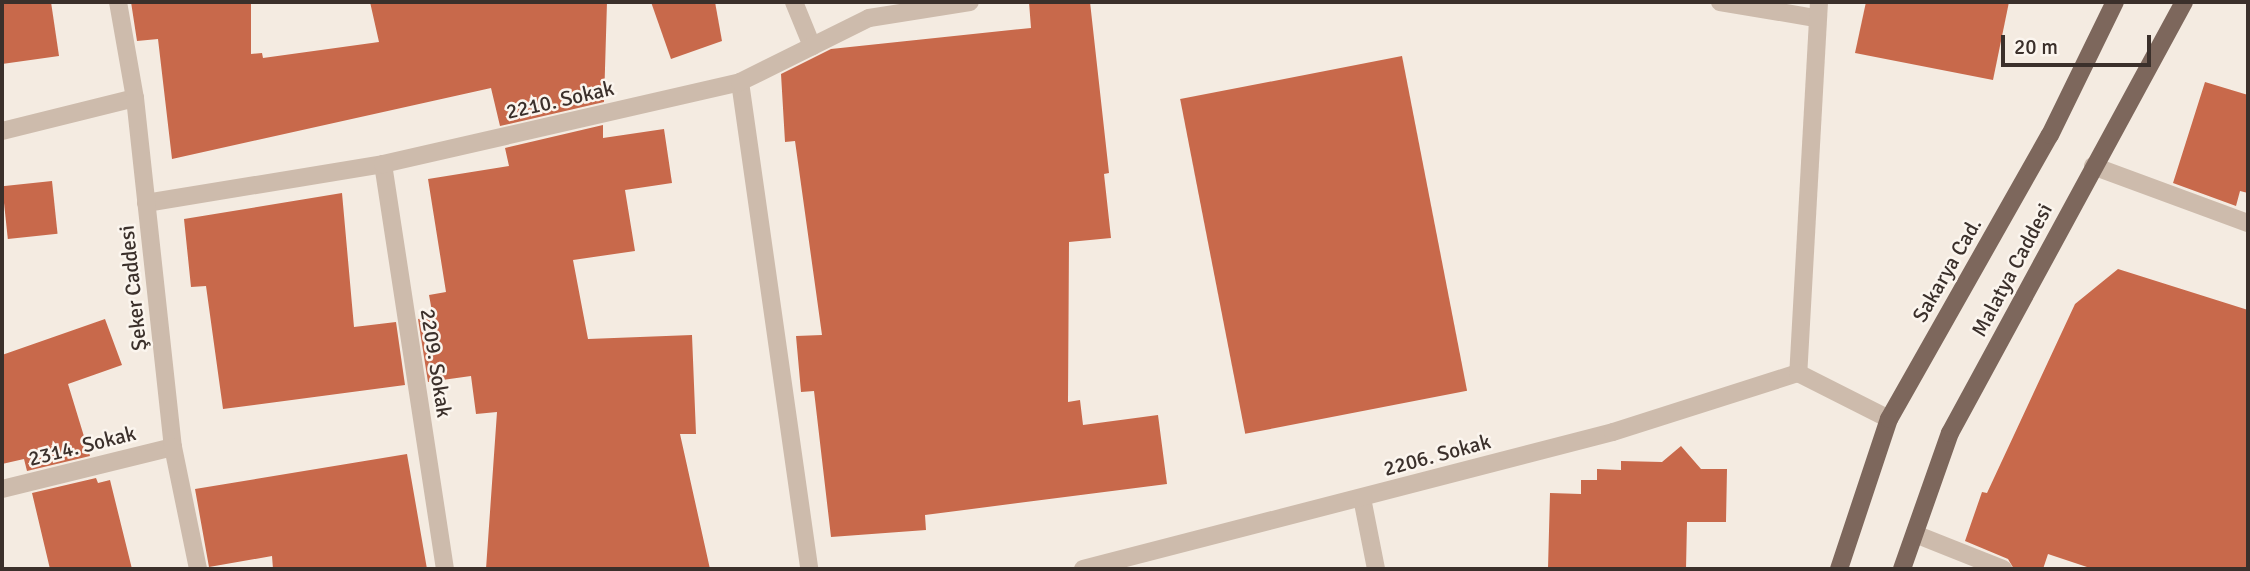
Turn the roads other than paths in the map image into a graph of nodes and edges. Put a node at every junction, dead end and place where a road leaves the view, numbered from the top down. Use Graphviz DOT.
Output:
graph roads {
  1 [pos="118,2"];
  2 [pos="794,2"];
  3 [pos="970,2"];
  4 [pos="1720,2"];
  5 [pos="2115,2"];
  6 [pos="2184,2"];
  7 [pos="1818,10"];
  8 [pos="812,46"];
  9 [pos="740,82"];
  10 [pos="135,98"];
  11 [pos="2,131"];
  12 [pos="383,164"];
  13 [pos="2093,166"];
  14 [pos="146,203"];
  15 [pos="2248,223"];
  16 [pos="1798,373"];
  17 [pos="1889,419"];
  18 [pos="173,447"];
  19 [pos="2,489"];
  20 [pos="1362,498"];
  21 [pos="1915,534"];
  22 [pos="198,569"];
  23 [pos="444,569"];
  24 [pos="809,569"];
  25 [pos="1083,569"];
  26 [pos="1376,569"];
  27 [pos="1839,569"];
  28 [pos="1902,569"];
  29 [pos="2003,569"];
  1 -- 10 [label="street, Şeker Caddesi"];
  2 -- 8 [label="street"];
  3 -- 8 [label="street, 2210. Sokak"];
  4 -- 7 [label="street"];
  5 -- 17 [label="main road, Sakarya Cad."];
  6 -- 13 [label="main road, Malatya Caddesi"];
  7 -- 16 [label="street"];
  8 -- 9 [label="street, 2210. Sokak"];
  9 -- 12 [label="street, 2210. Sokak"];
  9 -- 24 [label="street"];
  10 -- 11 [label="street"];
  10 -- 14 [label="street, Şeker Caddesi"];
  12 -- 14 [label="street, 2210. Sokak"];
  12 -- 23 [label="street, 2209. Sokak"];
  13 -- 15 [label="street"];
  13 -- 21 [label="main road, Malatya Caddesi"];
  14 -- 18 [label="street, Şeker Caddesi"];
  16 -- 17 [label="street"];
  16 -- 20 [label="street, 2206. Sokak"];
  17 -- 27 [label="main road, Sakarya Cad."];
  18 -- 19 [label="street, 2314. Sokak"];
  18 -- 22 [label="street, Şeker Caddesi"];
  20 -- 25 [label="street, 2206. Sokak"];
  20 -- 26 [label="street"];
  21 -- 28 [label="main road, Malatya Caddesi"];
  21 -- 29 [label="street"];
}
